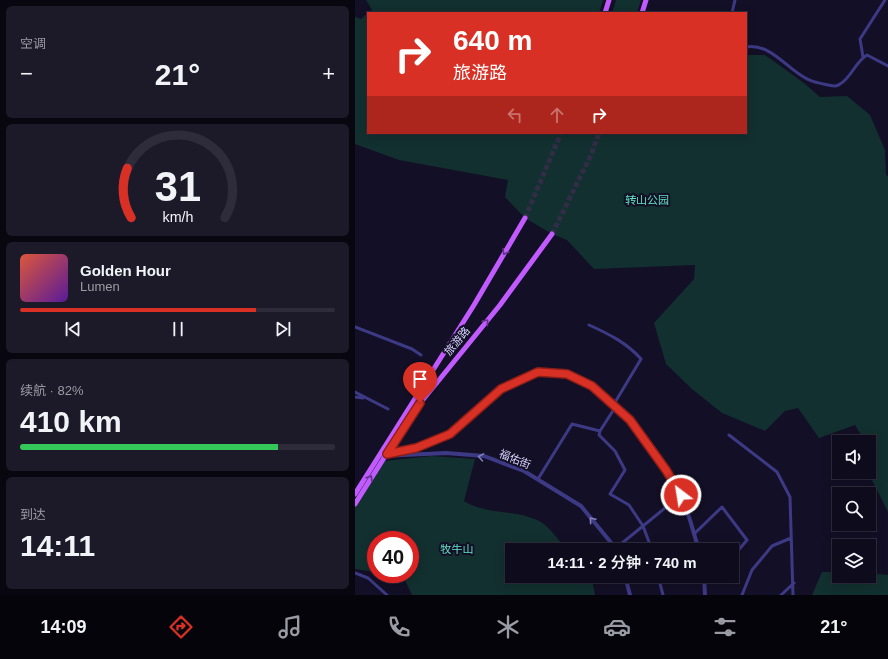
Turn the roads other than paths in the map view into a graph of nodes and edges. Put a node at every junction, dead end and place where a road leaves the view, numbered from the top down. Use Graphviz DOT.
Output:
graph roads {
  1 [pos="609,0"];
  2 [pos="646,0"];
  3 [pos="735,0"];
  4 [pos="885,0"];
  5 [pos="605,12"];
  6 [pos="642,12"];
  7 [pos="732,12"];
  8 [pos="747,48"];
  9 [pos="863,57"];
  10 [pos="888,66"];
  11 [pos="525,218"];
  12 [pos="552,234"];
  13 [pos="589,325"];
  14 [pos="355,327"];
  15 [pos="421,355"];
  16 [pos="355,392"];
  17 [pos="355,397"];
  18 [pos="365,398"];
  19 [pos="615,405"];
  20 [pos="388,409"];
  21 [pos="600,431"];
  22 [pos="729,435"];
  23 [pos="383,455"];
  24 [pos="538,479"];
  25 [pos="355,494"];
  26 [pos="681,495"];
  27 [pos="355,504"];
  28 [pos="643,526"];
  29 [pos="694,534"];
  30 [pos="791,538"];
  31 [pos="612,543"];
  32 [pos="624,543"];
  33 [pos="649,543"];
  34 [pos="697,543"];
  35 [pos="739,550"];
  36 [pos="355,573"];
  37 [pos="627,583"];
  38 [pos="660,583"];
  39 [pos="704,583"];
  40 [pos="794,583"];
  41 [pos="387,595"];
  42 [pos="630,595"];
  43 [pos="663,595"];
  44 [pos="705,595"];
  45 [pos="742,595"];
  46 [pos="781,595"];
  47 [pos="793,595"];
  1 -- 5 [label="main road"];
  2 -- 6 [label="main road"];
  3 -- 7 [label="street"];
  4 -- 9 [label="street"];
  8 -- 9 [label="street"];
  9 -- 10 [label="street"];
  11 -- 23 [label="main road, 旅游路, one-way"];
  23 -- 12 [label="main road, 旅游路, one-way"];
  13 -- 19 [label="street"];
  14 -- 15 [label="street"];
  16 -- 18 [label="street"];
  17 -- 18 [label="street"];
  18 -- 20 [label="street"];
  19 -- 21 [label="street"];
  19 -- 23 [label="street"];
  19 -- 26 [label="street"];
  21 -- 24 [label="street"];
  21 -- 28 [label="street"];
  22 -- 30 [label="street"];
  24 -- 23 [label="street, 福佑街, one-way"];
  23 -- 25 [label="main road, 旅游路"];
  27 -- 23 [label="main road, 旅游路, one-way"];
  31 -- 24 [label="street, 福佑街, one-way"];
  26 -- 28 [label="street"];
  26 -- 29 [label="street"];
  28 -- 32 [label="street"];
  28 -- 33 [label="street"];
  29 -- 34 [label="street"];
  29 -- 35 [label="street"];
  30 -- 40 [label="street"];
  30 -- 45 [label="street"];
  36 -- 41 [label="street"];
  37 -- 42 [label="street"];
  38 -- 43 [label="street"];
  39 -- 44 [label="street"];
  40 -- 46 [label="street"];
  40 -- 47 [label="street"];
}
